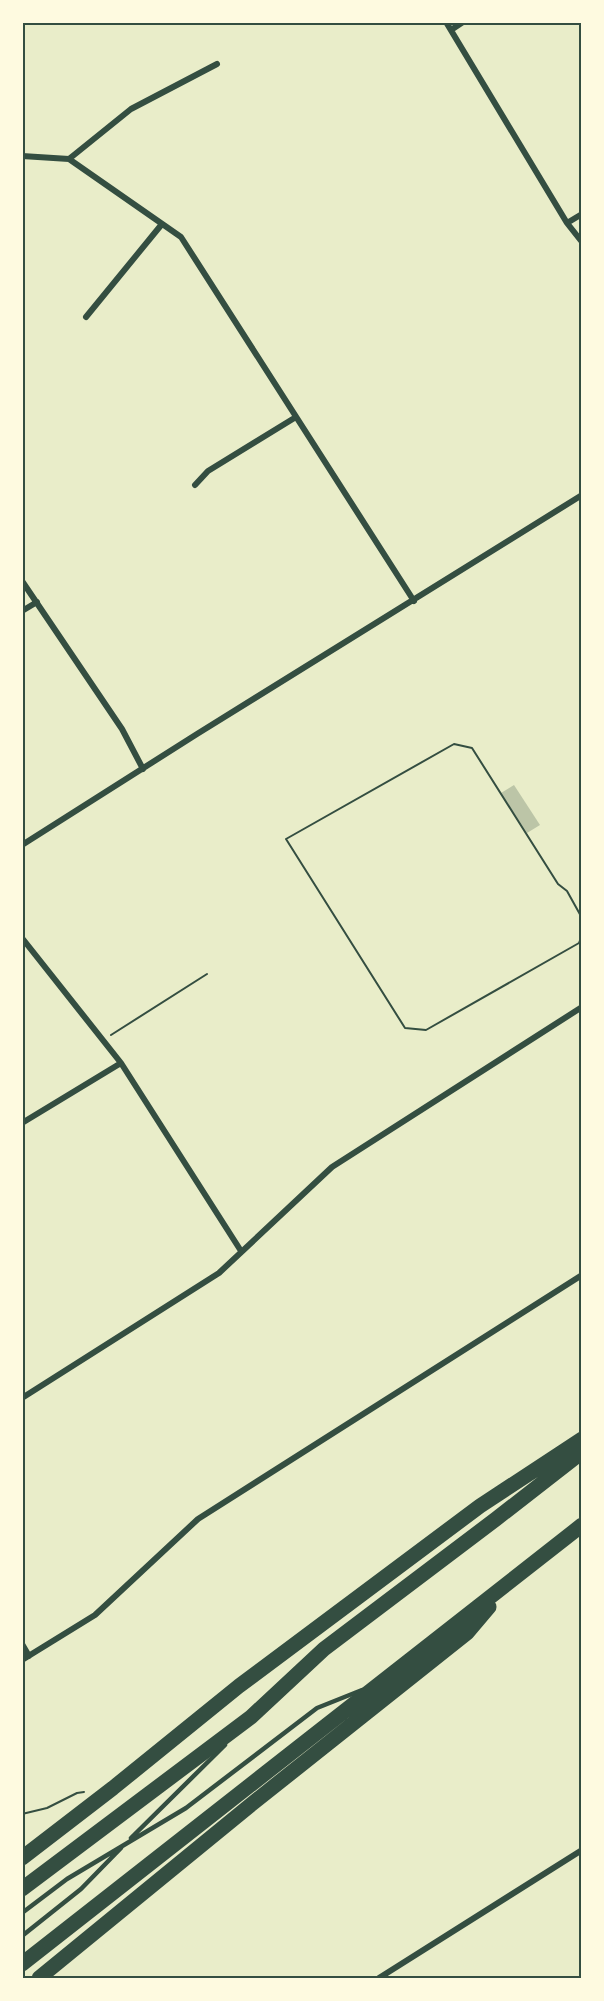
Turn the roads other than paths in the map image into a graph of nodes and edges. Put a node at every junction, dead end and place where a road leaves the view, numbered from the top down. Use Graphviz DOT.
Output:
graph roads {
  1 [pos="446,22"];
  2 [pos="463,22"];
  3 [pos="451,30"];
  4 [pos="217,64"];
  5 [pos="22,156"];
  6 [pos="69,159"];
  7 [pos="582,214"];
  8 [pos="567,223"];
  9 [pos="162,224"];
  10 [pos="582,242"];
  11 [pos="86,317"];
  12 [pos="296,417"];
  13 [pos="195,485"];
  14 [pos="582,495"];
  15 [pos="22,581"];
  16 [pos="414,601"];
  17 [pos="37,602"];
  18 [pos="22,611"];
  19 [pos="143,769"];
  20 [pos="22,845"];
  21 [pos="22,938"];
  22 [pos="582,1007"];
  23 [pos="121,1063"];
  24 [pos="22,1124"];
  25 [pos="241,1251"];
  26 [pos="582,1275"];
  27 [pos="22,1398"];
  28 [pos="582,1439"];
  29 [pos="582,1452"];
  30 [pos="582,1525"];
  31 [pos="508,1584"];
  32 [pos="22,1644"];
  33 [pos="324,1649"];
  34 [pos="26,1658"];
  35 [pos="381,1683"];
  36 [pos="126,1843"];
  37 [pos="582,1850"];
  38 [pos="22,1858"];
  39 [pos="22,1889"];
  40 [pos="22,1913"];
  41 [pos="22,1936"];
  42 [pos="22,1964"];
  43 [pos="39,1978"];
  44 [pos="379,1978"];
  1 -- 3 [label="street"];
  2 -- 3 [label="street"];
  3 -- 8 [label="street"];
  4 -- 6 [label="street"];
  5 -- 6 [label="street"];
  6 -- 9 [label="street"];
  7 -- 8 [label="street"];
  8 -- 10 [label="street"];
  9 -- 11 [label="street"];
  9 -- 12 [label="street"];
  12 -- 13 [label="street"];
  12 -- 16 [label="street"];
  14 -- 16 [label="street"];
  15 -- 17 [label="street"];
  16 -- 19 [label="street"];
  17 -- 18 [label="street"];
  17 -- 19 [label="street"];
  19 -- 20 [label="street"];
  21 -- 23 [label="street"];
  22 -- 25 [label="street"];
  23 -- 24 [label="street"];
  23 -- 25 [label="street"];
  25 -- 27 [label="street"];
  26 -- 34 [label="street"];
  28 -- 38 [label="highway"];
  29 -- 33 [label="highway"];
  30 -- 31 [label="highway"];
  31 -- 35 [label="highway"];
  31 -- 43 [label="highway"];
  32 -- 34 [label="street"];
  33 -- 36 [label="lane"];
  33 -- 39 [label="highway"];
  35 -- 36 [label="lane"];
  35 -- 42 [label="highway"];
  36 -- 40 [label="lane"];
  36 -- 41 [label="lane"];
  37 -- 44 [label="street"];
}
